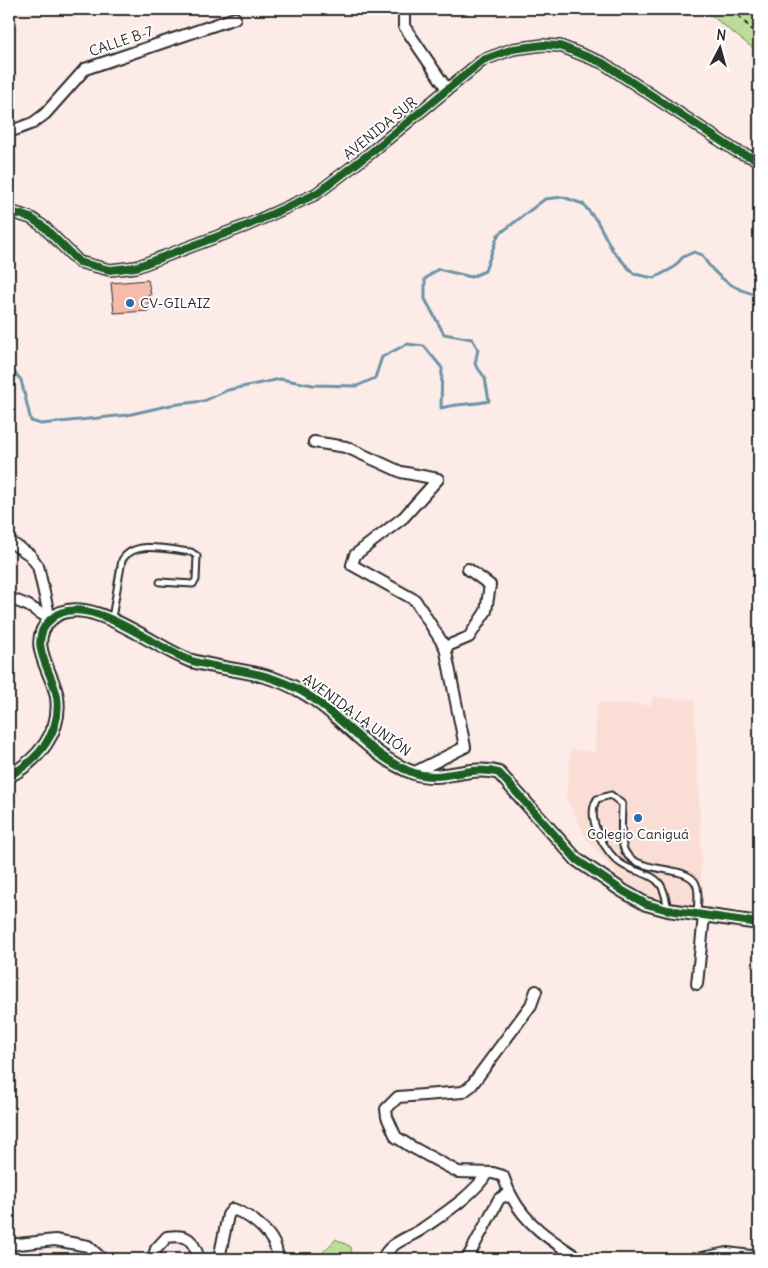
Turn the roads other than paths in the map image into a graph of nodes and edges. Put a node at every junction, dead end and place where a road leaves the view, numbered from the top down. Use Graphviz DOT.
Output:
graph roads {
  1 [pos="406,9"];
  2 [pos="235,18"];
  3 [pos="447,88"];
  4 [pos="9,132"];
  5 [pos="759,160"];
  6 [pos="9,211"];
  7 [pos="314,442"];
  8 [pos="9,541"];
  9 [pos="468,570"];
  10 [pos="160,582"];
  11 [pos="9,598"];
  12 [pos="112,619"];
  13 [pos="50,620"];
  14 [pos="445,647"];
  15 [pos="412,773"];
  16 [pos="9,776"];
  17 [pos="668,910"];
  18 [pos="701,916"];
  19 [pos="759,923"];
  20 [pos="697,984"];
  21 [pos="536,991"];
  22 [pos="488,1173"];
  23 [pos="511,1197"];
  24 [pos="9,1245"];
  25 [pos="759,1257"];
  26 [pos="102,1259"];
  27 [pos="154,1259"];
  28 [pos="199,1259"];
  29 [pos="219,1259"];
  30 [pos="277,1259"];
  31 [pos="383,1259"];
  32 [pos="468,1259"];
  33 [pos="580,1259"];
  34 [pos="696,1259"];
  1 -- 3 [label="street"];
  2 -- 4 [label="street, CALLE B-7"];
  3 -- 5 [label="street, AVENIDA SUR"];
  3 -- 6 [label="street, AVENIDA SUR"];
  7 -- 14 [label="street"];
  8 -- 13 [label="street"];
  9 -- 14 [label="street"];
  10 -- 12 [label="lane"];
  11 -- 13 [label="street"];
  12 -- 13 [label="street, AVENIDA LA UNIÓN"];
  12 -- 15 [label="street, AVENIDA LA UNIÓN"];
  13 -- 16 [label="street"];
  14 -- 15 [label="street"];
  15 -- 17 [label="street, AVENIDA LA UNIÓN"];
  17 -- 18 [label="street, AVENIDA LA UNIÓN"];
  17 -- 18 [label="lane"];
  18 -- 19 [label="street, AVENIDA LA UNIÓN"];
  18 -- 20 [label="street"];
  21 -- 22 [label="street"];
  22 -- 23 [label="street"];
  22 -- 31 [label="street"];
  23 -- 32 [label="street"];
  23 -- 33 [label="street"];
  24 -- 26 [label="street"];
  25 -- 34 [label="street"];
  27 -- 28 [label="street"];
  29 -- 30 [label="street"];
}
